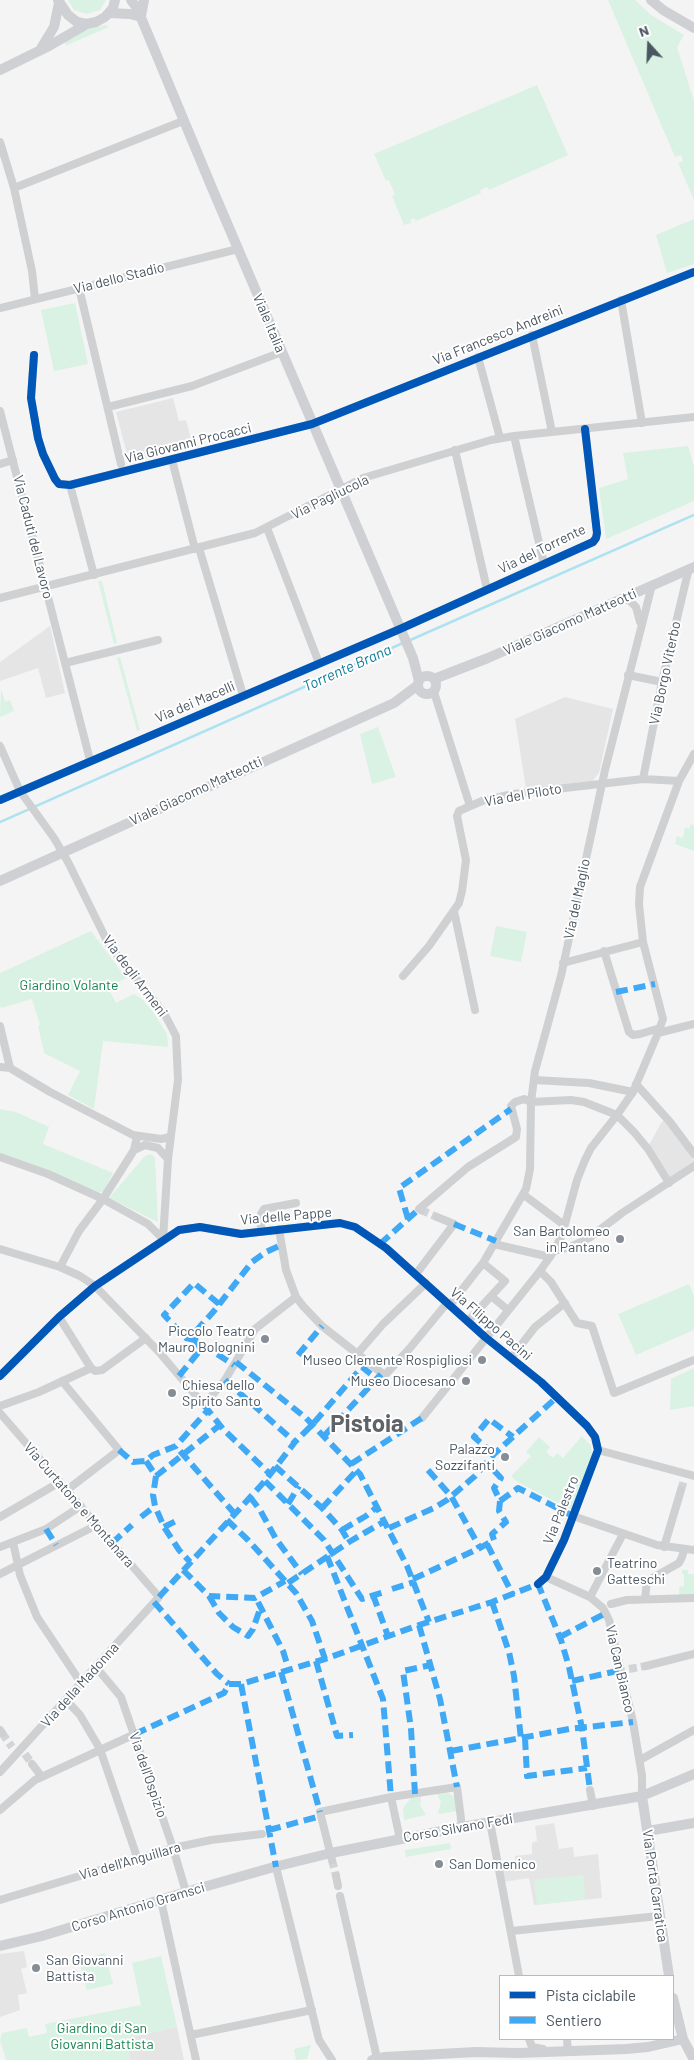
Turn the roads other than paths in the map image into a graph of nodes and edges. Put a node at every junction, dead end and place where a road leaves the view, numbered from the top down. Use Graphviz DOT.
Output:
graph roads {
  1 [pos="116,0"];
  2 [pos="131,0"];
  3 [pos="144,0"];
  4 [pos="651,0"];
  5 [pos="59,1"];
  6 [pos="109,13"];
  7 [pos="140,17"];
  8 [pos="86,24"];
  9 [pos="694,28"];
  10 [pos="39,50"];
  11 [pos="0,70"];
  12 [pos="183,121"];
  13 [pos="0,142"];
  14 [pos="14,188"];
  15 [pos="238,249"];
  16 [pos="694,272"];
  17 [pos="79,288"];
  18 [pos="35,299"];
  19 [pos="621,300"];
  20 [pos="0,308"];
  21 [pos="532,335"];
  22 [pos="282,352"];
  23 [pos="34,356"];
  24 [pos="478,357"];
  25 [pos="108,407"];
  26 [pos="0,410"];
  27 [pos="694,417"];
  28 [pos="642,423"];
  29 [pos="312,424"];
  30 [pos="585,429"];
  31 [pos="552,432"];
  32 [pos="514,436"];
  33 [pos="500,438"];
  34 [pos="455,450"];
  35 [pos="13,460"];
  36 [pos="172,460"];
  37 [pos="0,464"];
  38 [pos="121,464"];
  39 [pos="70,485"];
  40 [pos="341,490"];
  41 [pos="267,528"];
  42 [pos="197,549"];
  43 [pos="544,564"];
  44 [pos="691,570"];
  45 [pos="94,574"];
  46 [pos="652,585"];
  47 [pos="45,586"];
  48 [pos="488,590"];
  49 [pos="0,598"];
  50 [pos="623,599"];
  51 [pos="641,627"];
  52 [pos="402,632"];
  53 [pos="158,640"];
  54 [pos="65,663"];
  55 [pos="319,663"];
  56 [pos="628,675"];
  57 [pos="662,682"];
  58 [pos="427,685"];
  59 [pos="243,696"];
  60 [pos="0,746"];
  61 [pos="694,754"];
  62 [pos="90,760"];
  63 [pos="642,779"];
  64 [pos="679,781"];
  65 [pos="602,783"];
  66 [pos="20,791"];
  67 [pos="0,800"];
  68 [pos="470,806"];
  69 [pos="62,853"];
  70 [pos="0,881"];
  71 [pos="454,911"];
  72 [pos="643,942"];
  73 [pos="604,951"];
  74 [pos="563,964"];
  75 [pos="403,976"];
  76 [pos="475,1010"];
  77 [pos="694,1024"];
  78 [pos="0,1026"];
  79 [pos="659,1030"];
  80 [pos="0,1067"];
  81 [pos="10,1068"];
  82 [pos="534,1080"];
  83 [pos="635,1088"];
  84 [pos="531,1102"];
  85 [pos="617,1115"];
  86 [pos="138,1137"];
  87 [pos="170,1137"];
  88 [pos="134,1150"];
  89 [pos="694,1154"];
  90 [pos="0,1157"];
  91 [pos="168,1159"];
  92 [pos="694,1166"];
  93 [pos="669,1183"];
  94 [pos="524,1195"];
  95 [pos="103,1199"];
  96 [pos="296,1203"];
  97 [pos="420,1210"];
  98 [pos="437,1217"];
  99 [pos="565,1223"];
  100 [pos="355,1228"];
  101 [pos="278,1229"];
  102 [pos="261,1232"];
  103 [pos="163,1239"];
  104 [pos="494,1244"];
  105 [pos="0,1249"];
  106 [pos="552,1254"];
  107 [pos="483,1263"];
  108 [pos="60,1267"];
  109 [pos="540,1271"];
  110 [pos="416,1274"];
  111 [pos="426,1284"];
  112 [pos="95,1286"];
  113 [pos="491,1296"];
  114 [pos="296,1297"];
  115 [pos="565,1303"];
  116 [pos="448,1304"];
  117 [pos="508,1310"];
  118 [pos="59,1317"];
  119 [pos="468,1321"];
  120 [pos="485,1337"];
  121 [pos="146,1338"];
  122 [pos="358,1353"];
  123 [pos="511,1358"];
  124 [pos="694,1360"];
  125 [pos="91,1368"];
  126 [pos="0,1376"];
  127 [pos="62,1381"];
  128 [pos="0,1406"];
  129 [pos="0,1412"];
  130 [pos="422,1418"];
  131 [pos="598,1450"];
  132 [pos="689,1476"];
  133 [pos="60,1482"];
  134 [pos="67,1490"];
  135 [pos="681,1490"];
  136 [pos="81,1506"];
  137 [pos="573,1516"];
  138 [pos="0,1518"];
  139 [pos="97,1525"];
  140 [pos="623,1534"];
  141 [pos="13,1542"];
  142 [pos="0,1547"];
  143 [pos="664,1547"];
  144 [pos="684,1550"];
  145 [pos="694,1550"];
  146 [pos="18,1565"];
  147 [pos="0,1574"];
  148 [pos="546,1577"];
  149 [pos="538,1584"];
  150 [pos="158,1596"];
  151 [pos="590,1597"];
  152 [pos="694,1598"];
  153 [pos="645,1599"];
  154 [pos="607,1606"];
  155 [pos="694,1654"];
  156 [pos="646,1666"];
  157 [pos="96,1667"];
  158 [pos="81,1683"];
  159 [pos="66,1700"];
  160 [pos="694,1730"];
  161 [pos="134,1734"];
  162 [pos="100,1749"];
  163 [pos="640,1760"];
  164 [pos="32,1764"];
  165 [pos="0,1772"];
  166 [pos="694,1774"];
  167 [pos="42,1777"];
  168 [pos="590,1790"];
  169 [pos="642,1796"];
  170 [pos="391,1797"];
  171 [pos="593,1806"];
  172 [pos="0,1810"];
  173 [pos="490,1822"];
  174 [pos="694,1823"];
  175 [pos="462,1827"];
  176 [pos="648,1830"];
  177 [pos="262,1834"];
  178 [pos="400,1839"];
  179 [pos="173,1848"];
  180 [pos="332,1856"];
  181 [pos="137,1857"];
  182 [pos="276,1867"];
  183 [pos="336,1876"];
  184 [pos="338,1886"];
  185 [pos="186,1892"];
  186 [pos="340,1896"];
  187 [pos="0,1900"];
  188 [pos="160,1903"];
  189 [pos="659,1916"];
  190 [pos="511,1930"];
  191 [pos="0,1946"];
  192 [pos="519,1975"];
  193 [pos="669,1975"];
  194 [pos="674,2002"];
  195 [pos="312,2010"];
  196 [pos="680,2028"];
  197 [pos="191,2035"];
  198 [pos="683,2039"];
  199 [pos="529,2040"];
  200 [pos="567,2040"];
  201 [pos="694,2042"];
  202 [pos="554,2052"];
  203 [pos="568,2052"];
  204 [pos="375,2059"];
  205 [pos="196,2060"];
  206 [pos="332,2060"];
  207 [pos="694,2060"];
  1 -- 6 [label="street"];
  2 -- 7 [label="street, Viale Italia"];
  3 -- 7 [label="street"];
  4 -- 9 [label="street"];
  5 -- 8 [label="street"];
  5 -- 10 [label="street"];
  6 -- 7 [label="street"];
  6 -- 8 [label="street"];
  7 -- 12 [label="street, Viale Italia"];
  8 -- 10 [label="street"];
  10 -- 11 [label="street"];
  12 -- 14 [label="street"];
  12 -- 15 [label="street, Viale Italia"];
  13 -- 14 [label="street"];
  14 -- 18 [label="street"];
  15 -- 17 [label="street, Via dello Stadio"];
  15 -- 22 [label="street, Viale Italia"];
  16 -- 19 [label="street, Via Francesco Andreini"];
  17 -- 18 [label="street, Via dello Stadio"];
  17 -- 25 [label="street"];
  18 -- 20 [label="street, Via dello Stadio"];
  19 -- 21 [label="street, Via Francesco Andreini"];
  19 -- 28 [label="street"];
  21 -- 24 [label="street, Via Francesco Andreini"];
  21 -- 31 [label="street"];
  22 -- 25 [label="street"];
  22 -- 29 [label="street, Viale Italia"];
  23 -- 39 [label="street"];
  24 -- 29 [label="street, Via Francesco Andreini"];
  24 -- 33 [label="street"];
  25 -- 38 [label="street"];
  26 -- 35 [label="street, Via Caduti del Lavoro"];
  27 -- 28 [label="street, Via Pagliucola"];
  28 -- 30 [label="street, Via Pagliucola"];
  29 -- 36 [label="street, Via Giovanni Procacci"];
  29 -- 40 [label="street, Viale Italia"];
  30 -- 31 [label="street, Via Pagliucola"];
  30 -- 43 [label="street, Via del Torrente"];
  31 -- 32 [label="street, Via Pagliucola"];
  32 -- 33 [label="street, Via Pagliucola"];
  32 -- 43 [label="street"];
  33 -- 34 [label="street, Via Pagliucola"];
  34 -- 40 [label="street, Via Pagliucola"];
  34 -- 48 [label="street"];
  35 -- 37 [label="street"];
  35 -- 47 [label="street, Via Caduti del Lavoro"];
  36 -- 39 [label="street, Via Giovanni Procacci"];
  36 -- 42 [label="street"];
  39 -- 45 [label="street"];
  40 -- 41 [label="street, Via Pagliucola"];
  40 -- 52 [label="street, Viale Italia"];
  41 -- 42 [label="street, Via Pagliucola"];
  41 -- 55 [label="street"];
  42 -- 45 [label="street, Via Pagliucola"];
  42 -- 59 [label="street"];
  43 -- 48 [label="street, Via del Torrente"];
  44 -- 46 [label="street, Viale Giacomo Matteotti"];
  44 -- 57 [label="street, Via Borgo Viterbo"];
  45 -- 47 [label="street, Via Pagliucola"];
  46 -- 50 [label="street, Viale Giacomo Matteotti"];
  46 -- 51 [label="street, Via del Maglio"];
  47 -- 49 [label="street, Via Pagliucola"];
  47 -- 54 [label="street, Via Caduti del Lavoro"];
  48 -- 52 [label="street, Via del Torrente"];
  50 -- 51 [label="street"];
  50 -- 58 [label="street, Viale Giacomo Matteotti"];
  51 -- 56 [label="street, Via del Maglio"];
  52 -- 55 [label="street, Via dei Macelli"];
  52 -- 58 [label="street, Viale Italia"];
  53 -- 54 [label="street"];
  54 -- 62 [label="street, Via Caduti del Lavoro"];
  55 -- 59 [label="street, Via dei Macelli"];
  56 -- 57 [label="street"];
  56 -- 65 [label="street, Via del Maglio"];
  57 -- 63 [label="street, Via Borgo Viterbo"];
  58 -- 68 [label="street"];
  58 -- 69 [label="street, Viale Giacomo Matteotti"];
  59 -- 62 [label="street, Via dei Macelli"];
  60 -- 66 [label="street, Via degli Armeni"];
  61 -- 64 [label="street"];
  62 -- 66 [label="street, Via dei Macelli"];
  63 -- 64 [label="street, Via del Piloto"];
  63 -- 65 [label="street, Via del Piloto"];
  64 -- 72 [label="street"];
  65 -- 68 [label="street, Via del Piloto"];
  65 -- 74 [label="street, Via del Maglio"];
  66 -- 67 [label="street, Via dei Macelli"];
  66 -- 69 [label="street, Via degli Armeni"];
  68 -- 71 [label="street, Via del Piloto"];
  69 -- 70 [label="street, Viale Giacomo Matteotti"];
  69 -- 87 [label="street, Via degli Armeni"];
  71 -- 75 [label="street"];
  71 -- 76 [label="street"];
  72 -- 73 [label="street"];
  72 -- 79 [label="street"];
  73 -- 74 [label="street"];
  73 -- 79 [label="street"];
  74 -- 82 [label="street, Via del Maglio"];
  77 -- 79 [label="street"];
  78 -- 81 [label="street"];
  79 -- 83 [label="street"];
  80 -- 81 [label="street"];
  81 -- 86 [label="street"];
  82 -- 83 [label="street"];
  82 -- 84 [label="street, Via del Maglio"];
  83 -- 85 [label="street"];
  83 -- 89 [label="street"];
  84 -- 85 [label="street"];
  84 -- 94 [label="street, Via del Maglio"];
  84 -- 97 [label="street"];
  85 -- 93 [label="street"];
  85 -- 99 [label="street"];
  86 -- 87 [label="street"];
  86 -- 88 [label="street"];
  87 -- 91 [label="street, Via degli Armeni"];
  88 -- 91 [label="street"];
  88 -- 95 [label="street"];
  90 -- 95 [label="street"];
  91 -- 103 [label="street, Via degli Armeni"];
  92 -- 93 [label="street"];
  93 -- 106 [label="street"];
  94 -- 99 [label="street"];
  94 -- 104 [label="street, Via del Maglio"];
  95 -- 103 [label="street"];
  95 -- 108 [label="street"];
  96 -- 102 [label="street"];
  98 -- 110 [label="street"];
  99 -- 106 [label="street"];
  100 -- 101 [label="street, Via delle Pappe"];
  100 -- 110 [label="street, Via Filippo Pacini"];
  101 -- 102 [label="street, Via delle Pappe"];
  101 -- 114 [label="street"];
  102 -- 103 [label="street, Via delle Pappe"];
  103 -- 112 [label="street, Via delle Pappe"];
  104 -- 106 [label="street"];
  104 -- 107 [label="street, Via del Maglio"];
  105 -- 108 [label="street"];
  106 -- 109 [label="street"];
  107 -- 113 [label="street"];
  107 -- 116 [label="street, Via del Maglio"];
  108 -- 112 [label="street"];
  109 -- 115 [label="street"];
  109 -- 117 [label="street"];
  110 -- 111 [label="street, Via Filippo Pacini"];
  111 -- 116 [label="street, Via Filippo Pacini"];
  111 -- 122 [label="street"];
  112 -- 118 [label="street, Via delle Pappe"];
  112 -- 121 [label="street"];
  113 -- 117 [label="street"];
  113 -- 119 [label="street"];
  114 -- 121 [label="street"];
  114 -- 122 [label="street"];
  115 -- 123 [label="street"];
  115 -- 124 [label="street"];
  116 -- 119 [label="street, Via Filippo Pacini"];
  116 -- 122 [label="street, Via del Maglio"];
  117 -- 120 [label="street"];
  118 -- 125 [label="street"];
  118 -- 126 [label="street, Via delle Pappe"];
  119 -- 120 [label="street, Via Filippo Pacini"];
  120 -- 123 [label="street, Via Filippo Pacini"];
  120 -- 130 [label="street"];
  121 -- 125 [label="street"];
  123 -- 131 [label="street, Via Filippo Pacini"];
  125 -- 127 [label="street"];
  127 -- 128 [label="street"];
  127 -- 134 [label="street"];
  129 -- 133 [label="street, Via Curtatone e Montanara"];
  131 -- 132 [label="street"];
  131 -- 137 [label="street, Via Palestro"];
  133 -- 134 [label="street, Via Curtatone e Montanara"];
  133 -- 138 [label="street"];
  134 -- 136 [label="street, Via Curtatone e Montanara"];
  135 -- 143 [label="street"];
  136 -- 139 [label="street, Via Curtatone e Montanara"];
  136 -- 141 [label="street"];
  137 -- 140 [label="street"];
  137 -- 148 [label="street, Via Palestro"];
  139 -- 146 [label="street"];
  139 -- 150 [label="street, Via Curtatone e Montanara"];
  140 -- 143 [label="street"];
  140 -- 151 [label="street"];
  141 -- 142 [label="street"];
  141 -- 146 [label="street"];
  143 -- 144 [label="street"];
  144 -- 145 [label="street"];
  144 -- 153 [label="street"];
  146 -- 147 [label="street"];
  146 -- 158 [label="street"];
  148 -- 149 [label="street"];
  148 -- 151 [label="street, Via Can Bianco"];
  150 -- 157 [label="street, Via della Madonna"];
  151 -- 154 [label="street, Via Can Bianco"];
  152 -- 153 [label="street"];
  153 -- 154 [label="street"];
  154 -- 163 [label="street, Via Can Bianco"];
  155 -- 156 [label="street"];
  157 -- 158 [label="street, Via della Madonna"];
  157 -- 161 [label="street, Via dell'Ospizio"];
  158 -- 159 [label="street, Via della Madonna"];
  159 -- 162 [label="street"];
  159 -- 165 [label="street, Via della Madonna"];
  160 -- 163 [label="street"];
  161 -- 162 [label="street"];
  161 -- 179 [label="street, Via dell'Ospizio"];
  162 -- 167 [label="street"];
  162 -- 181 [label="street"];
  163 -- 169 [label="street, Via Can Bianco"];
  164 -- 167 [label="street"];
  166 -- 169 [label="street, Corso Silvano Fedi"];
  167 -- 172 [label="street"];
  168 -- 171 [label="street"];
  169 -- 171 [label="street, Corso Silvano Fedi"];
  169 -- 176 [label="street, Via Porta Carratica"];
  170 -- 175 [label="street"];
  170 -- 178 [label="street"];
  170 -- 180 [label="street"];
  171 -- 173 [label="street, Corso Silvano Fedi"];
  173 -- 175 [label="street, Corso Silvano Fedi"];
  173 -- 190 [label="street"];
  174 -- 176 [label="street"];
  175 -- 178 [label="street, Corso Silvano Fedi"];
  176 -- 189 [label="street, Via Porta Carratica"];
  177 -- 179 [label="street, Via dell'Anguillara"];
  178 -- 180 [label="street, Corso Silvano Fedi"];
  179 -- 181 [label="street, Via dell'Anguillara"];
  179 -- 185 [label="street, Via dell'Ospizio"];
  180 -- 182 [label="street, Corso Silvano Fedi"];
  181 -- 187 [label="street, Via dell'Anguillara"];
  182 -- 185 [label="street, Corso Antonio Gramsci"];
  182 -- 195 [label="street"];
  183 -- 184 [label="street"];
  185 -- 188 [label="street, Corso Antonio Gramsci"];
  186 -- 204 [label="street"];
  188 -- 191 [label="street, Corso Antonio Gramsci"];
  188 -- 197 [label="street"];
  189 -- 190 [label="street"];
  189 -- 193 [label="street, Via Porta Carratica"];
  190 -- 192 [label="street"];
  194 -- 196 [label="street"];
  195 -- 197 [label="street"];
  195 -- 206 [label="street"];
  196 -- 198 [label="street"];
  196 -- 201 [label="street"];
  197 -- 205 [label="street"];
  198 -- 203 [label="street"];
  198 -- 207 [label="street"];
  199 -- 202 [label="street"];
  200 -- 203 [label="street"];
  202 -- 203 [label="street"];
  202 -- 204 [label="street"];
}
